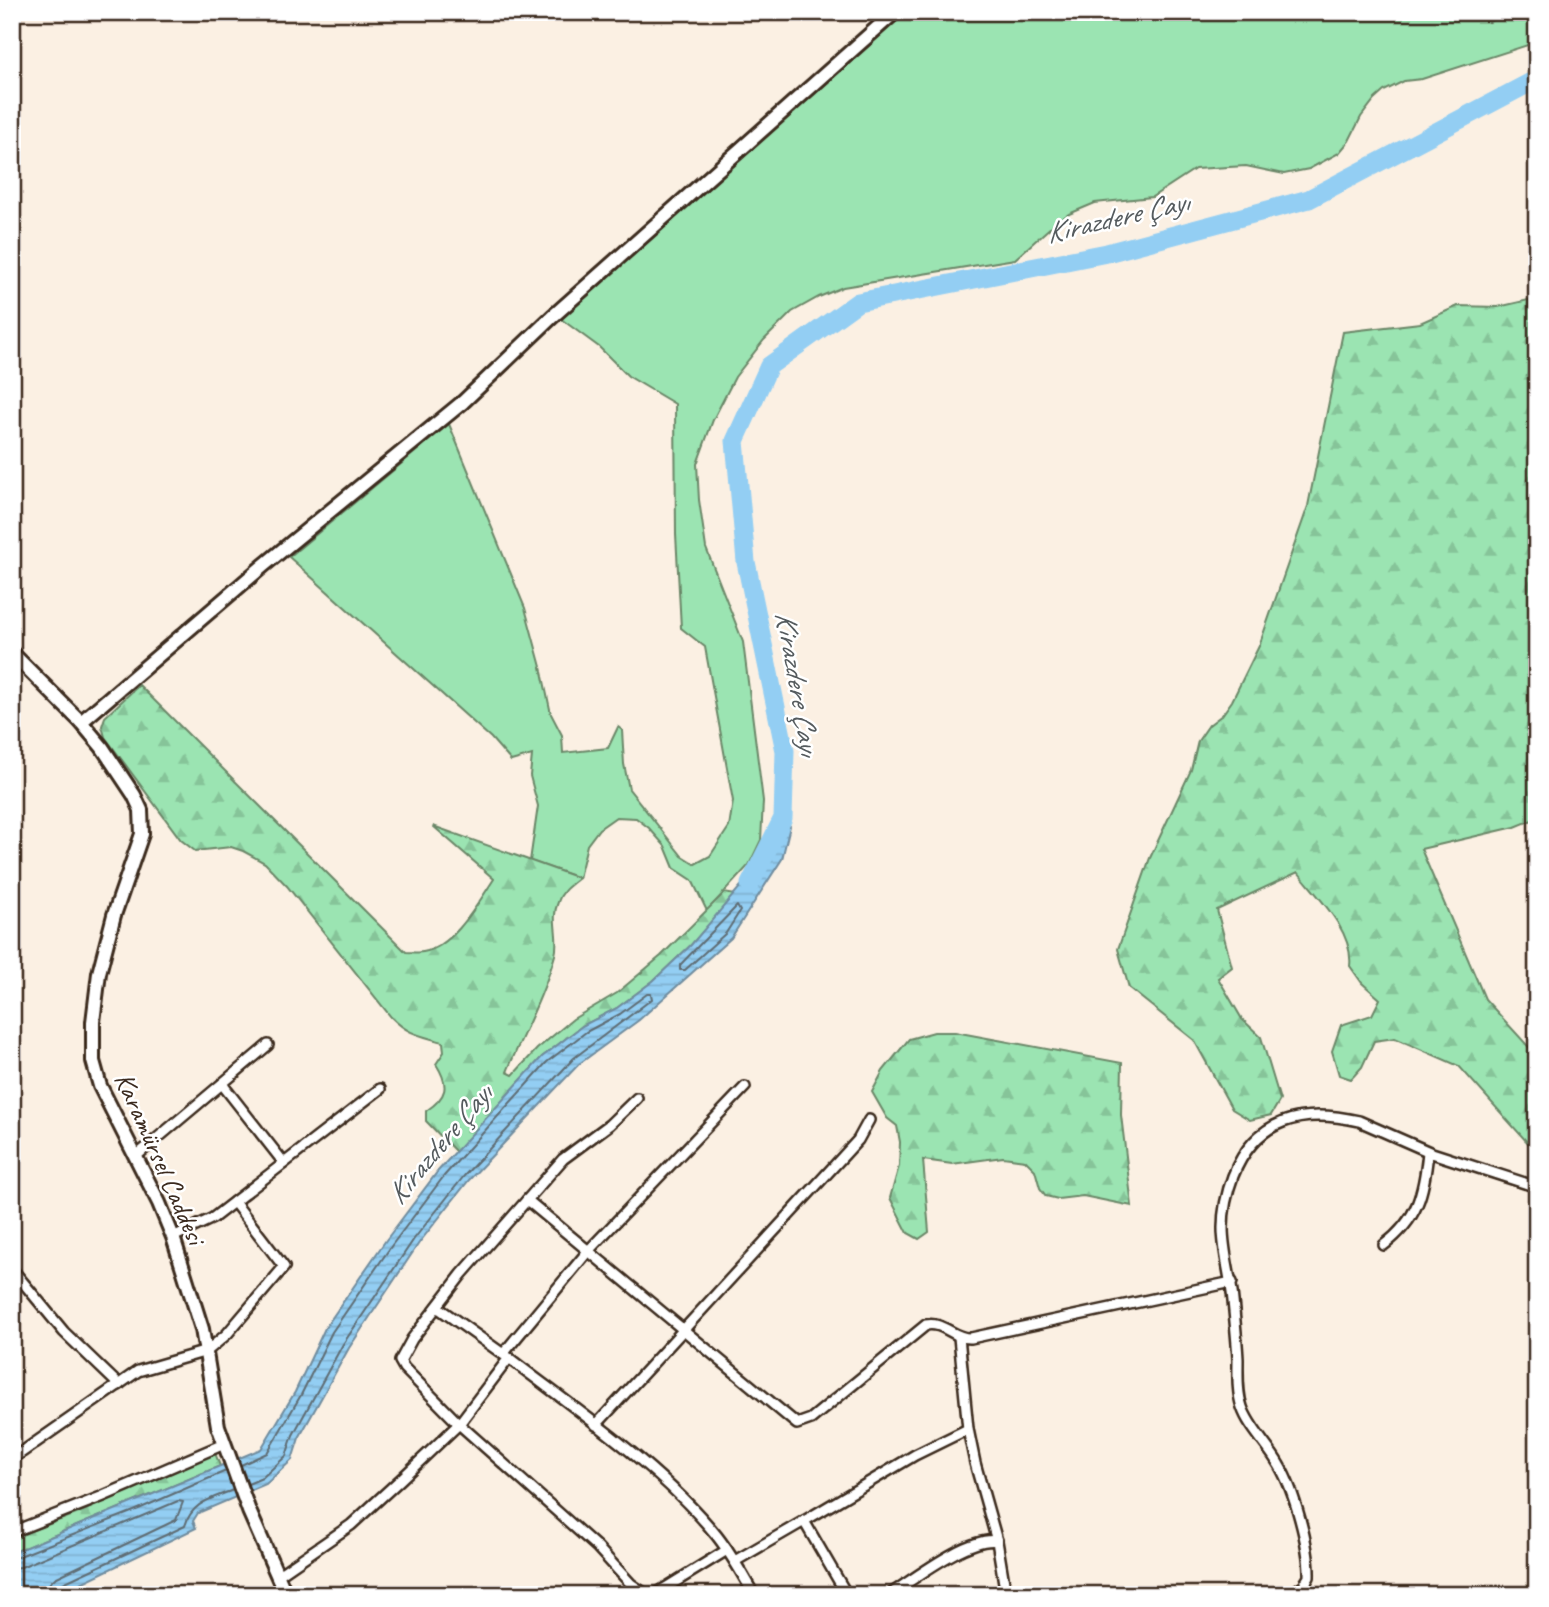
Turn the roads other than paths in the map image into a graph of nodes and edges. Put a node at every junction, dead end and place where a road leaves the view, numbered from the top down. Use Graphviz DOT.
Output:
graph roads {
  1 [pos="895,12"];
  2 [pos="12,653"];
  3 [pos="81,722"];
  4 [pos="268,1045"];
  5 [pos="222,1084"];
  6 [pos="745,1087"];
  7 [pos="380,1089"];
  8 [pos="637,1098"];
  9 [pos="869,1120"];
  10 [pos="1428,1152"];
  11 [pos="135,1157"];
  12 [pos="284,1163"];
  13 [pos="1537,1187"];
  14 [pos="527,1200"];
  15 [pos="234,1202"];
  16 [pos="173,1237"];
  17 [pos="1384,1245"];
  18 [pos="589,1250"];
  19 [pos="12,1269"];
  20 [pos="1232,1282"];
  21 [pos="437,1307"];
  22 [pos="686,1330"];
  23 [pos="959,1337"];
  24 [pos="207,1351"];
  25 [pos="506,1356"];
  26 [pos="119,1385"];
  27 [pos="459,1424"];
  28 [pos="597,1425"];
  29 [pos="968,1429"];
  30 [pos="224,1444"];
  31 [pos="12,1460"];
  32 [pos="804,1521"];
  33 [pos="12,1532"];
  34 [pos="997,1541"];
  35 [pos="727,1550"];
  36 [pos="734,1561"];
  37 [pos="277,1576"];
  38 [pos="906,1584"];
  39 [pos="286,1595"];
  40 [pos="648,1595"];
  41 [pos="654,1595"];
  42 [pos="754,1595"];
  43 [pos="846,1595"];
  44 [pos="889,1595"];
  45 [pos="910,1595"];
  46 [pos="1006,1595"];
  47 [pos="1290,1595"];
  1 -- 3 [label="street"];
  2 -- 3 [label="street, Karamürsel Caddesi"];
  3 -- 11 [label="street, Karamürsel Caddesi"];
  4 -- 5 [label="street"];
  5 -- 11 [label="street"];
  5 -- 12 [label="street"];
  6 -- 18 [label="street"];
  7 -- 12 [label="street"];
  8 -- 14 [label="street"];
  9 -- 22 [label="street"];
  10 -- 13 [label="street"];
  10 -- 17 [label="street"];
  10 -- 20 [label="street"];
  11 -- 16 [label="street, Karamürsel Caddesi"];
  12 -- 15 [label="street"];
  14 -- 18 [label="street"];
  14 -- 21 [label="street"];
  15 -- 16 [label="street"];
  15 -- 24 [label="street"];
  16 -- 24 [label="street, Karamürsel Caddesi"];
  18 -- 22 [label="street"];
  18 -- 25 [label="street"];
  19 -- 26 [label="street"];
  20 -- 23 [label="street"];
  20 -- 47 [label="street"];
  21 -- 25 [label="street"];
  21 -- 27 [label="street"];
  22 -- 23 [label="street"];
  22 -- 28 [label="street"];
  23 -- 29 [label="street"];
  24 -- 26 [label="street"];
  24 -- 30 [label="street, Karamürsel Caddesi"];
  25 -- 27 [label="street"];
  25 -- 28 [label="street"];
  26 -- 31 [label="street"];
  27 -- 37 [label="street"];
  27 -- 40 [label="street"];
  28 -- 35 [label="street"];
  29 -- 32 [label="street"];
  29 -- 34 [label="street"];
  30 -- 33 [label="street"];
  30 -- 37 [label="street, Karamürsel Caddesi"];
  32 -- 36 [label="street"];
  32 -- 43 [label="street"];
  34 -- 38 [label="street"];
  34 -- 46 [label="street"];
  35 -- 36 [label="street"];
  35 -- 41 [label="street"];
  36 -- 42 [label="street"];
  37 -- 39 [label="street, Karamürsel Caddesi"];
  38 -- 44 [label="street"];
  38 -- 45 [label="street"];
}
